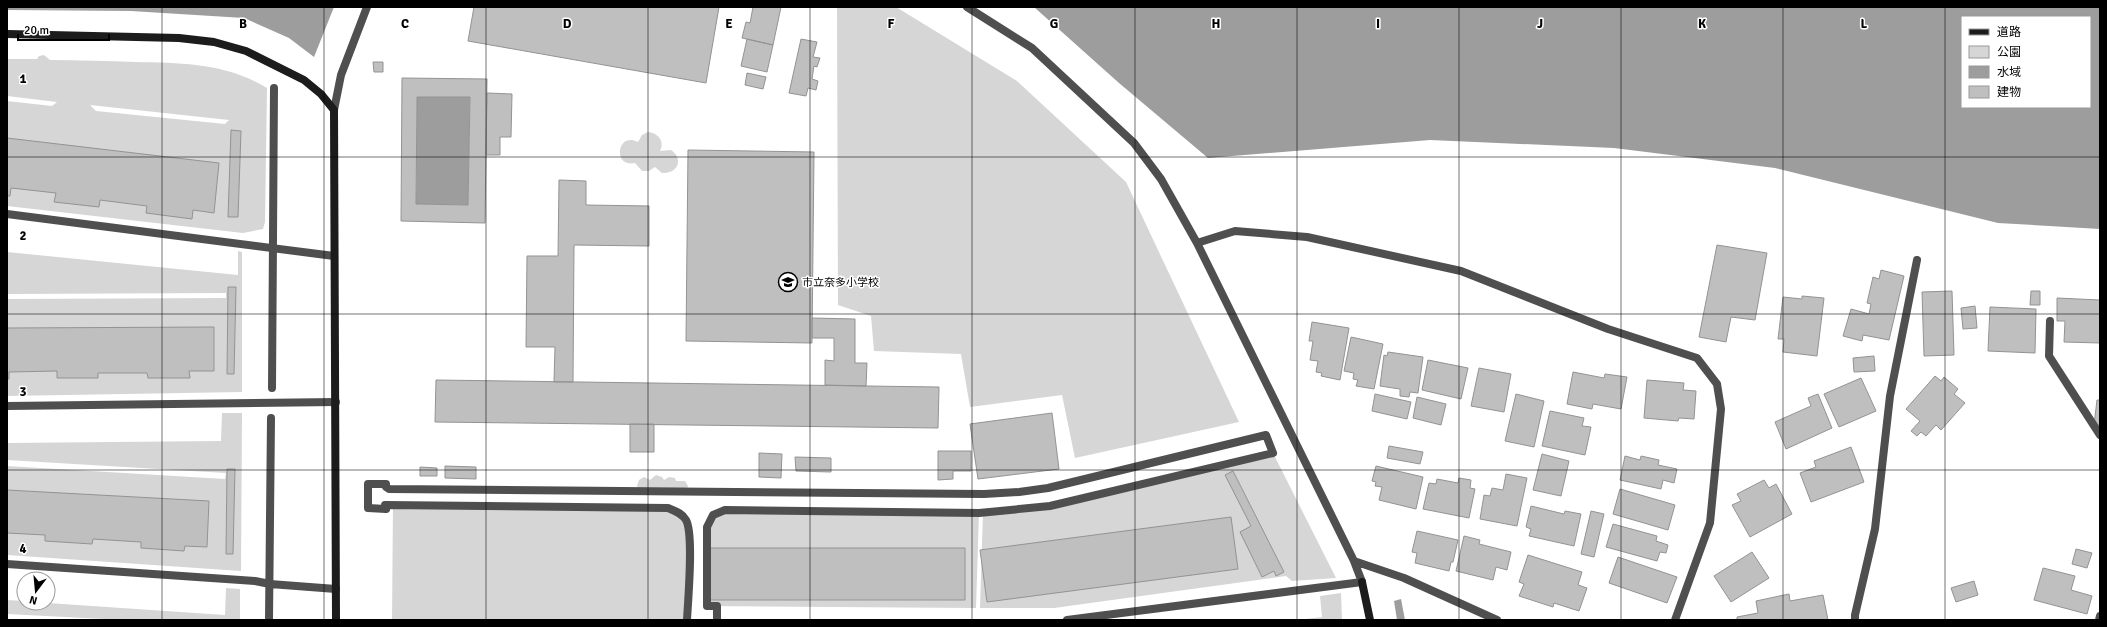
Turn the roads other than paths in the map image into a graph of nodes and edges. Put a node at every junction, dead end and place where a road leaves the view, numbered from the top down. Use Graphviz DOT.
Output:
graph roads {
  1 [pos="367,7"];
  2 [pos="967,7"];
  3 [pos="7,34"];
  4 [pos="274,88"];
  5 [pos="334,110"];
  6 [pos="7,214"];
  7 [pos="1197,243"];
  8 [pos="272,248"];
  9 [pos="334,256"];
  10 [pos="1917,260"];
  11 [pos="2050,321"];
  12 [pos="272,388"];
  13 [pos="336,402"];
  14 [pos="7,406"];
  15 [pos="271,418"];
  16 [pos="2100,435"];
  17 [pos="1354,561"];
  18 [pos="7,564"];
  19 [pos="1362,582"];
  20 [pos="270,584"];
  21 [pos="336,589"];
  22 [pos="2100,616"];
  23 [pos="270,620"];
  24 [pos="336,620"];
  25 [pos="687,620"];
  26 [pos="717,620"];
  27 [pos="1067,620"];
  28 [pos="1370,620"];
  29 [pos="1497,620"];
  30 [pos="1675,620"];
  31 [pos="1855,620"];
  32 [pos="2099,620"];
  1 -- 5 [label="street"];
  2 -- 7 [label="street"];
  3 -- 5 [label="street"];
  4 -- 8 [label="street"];
  5 -- 9 [label="street"];
  6 -- 8 [label="street"];
  7 -- 17 [label="street"];
  7 -- 30 [label="street"];
  8 -- 9 [label="street"];
  8 -- 12 [label="street"];
  9 -- 13 [label="street"];
  10 -- 31 [label="street"];
  11 -- 16 [label="street"];
  13 -- 14 [label="street"];
  13 -- 21 [label="street"];
  15 -- 20 [label="street"];
  17 -- 19 [label="street"];
  17 -- 29 [label="street"];
  18 -- 20 [label="street"];
  19 -- 27 [label="street"];
  19 -- 28 [label="street"];
  20 -- 21 [label="street"];
  20 -- 23 [label="street"];
  21 -- 24 [label="street"];
  22 -- 32 [label="street"];
  25 -- 26 [label="street"];
}
